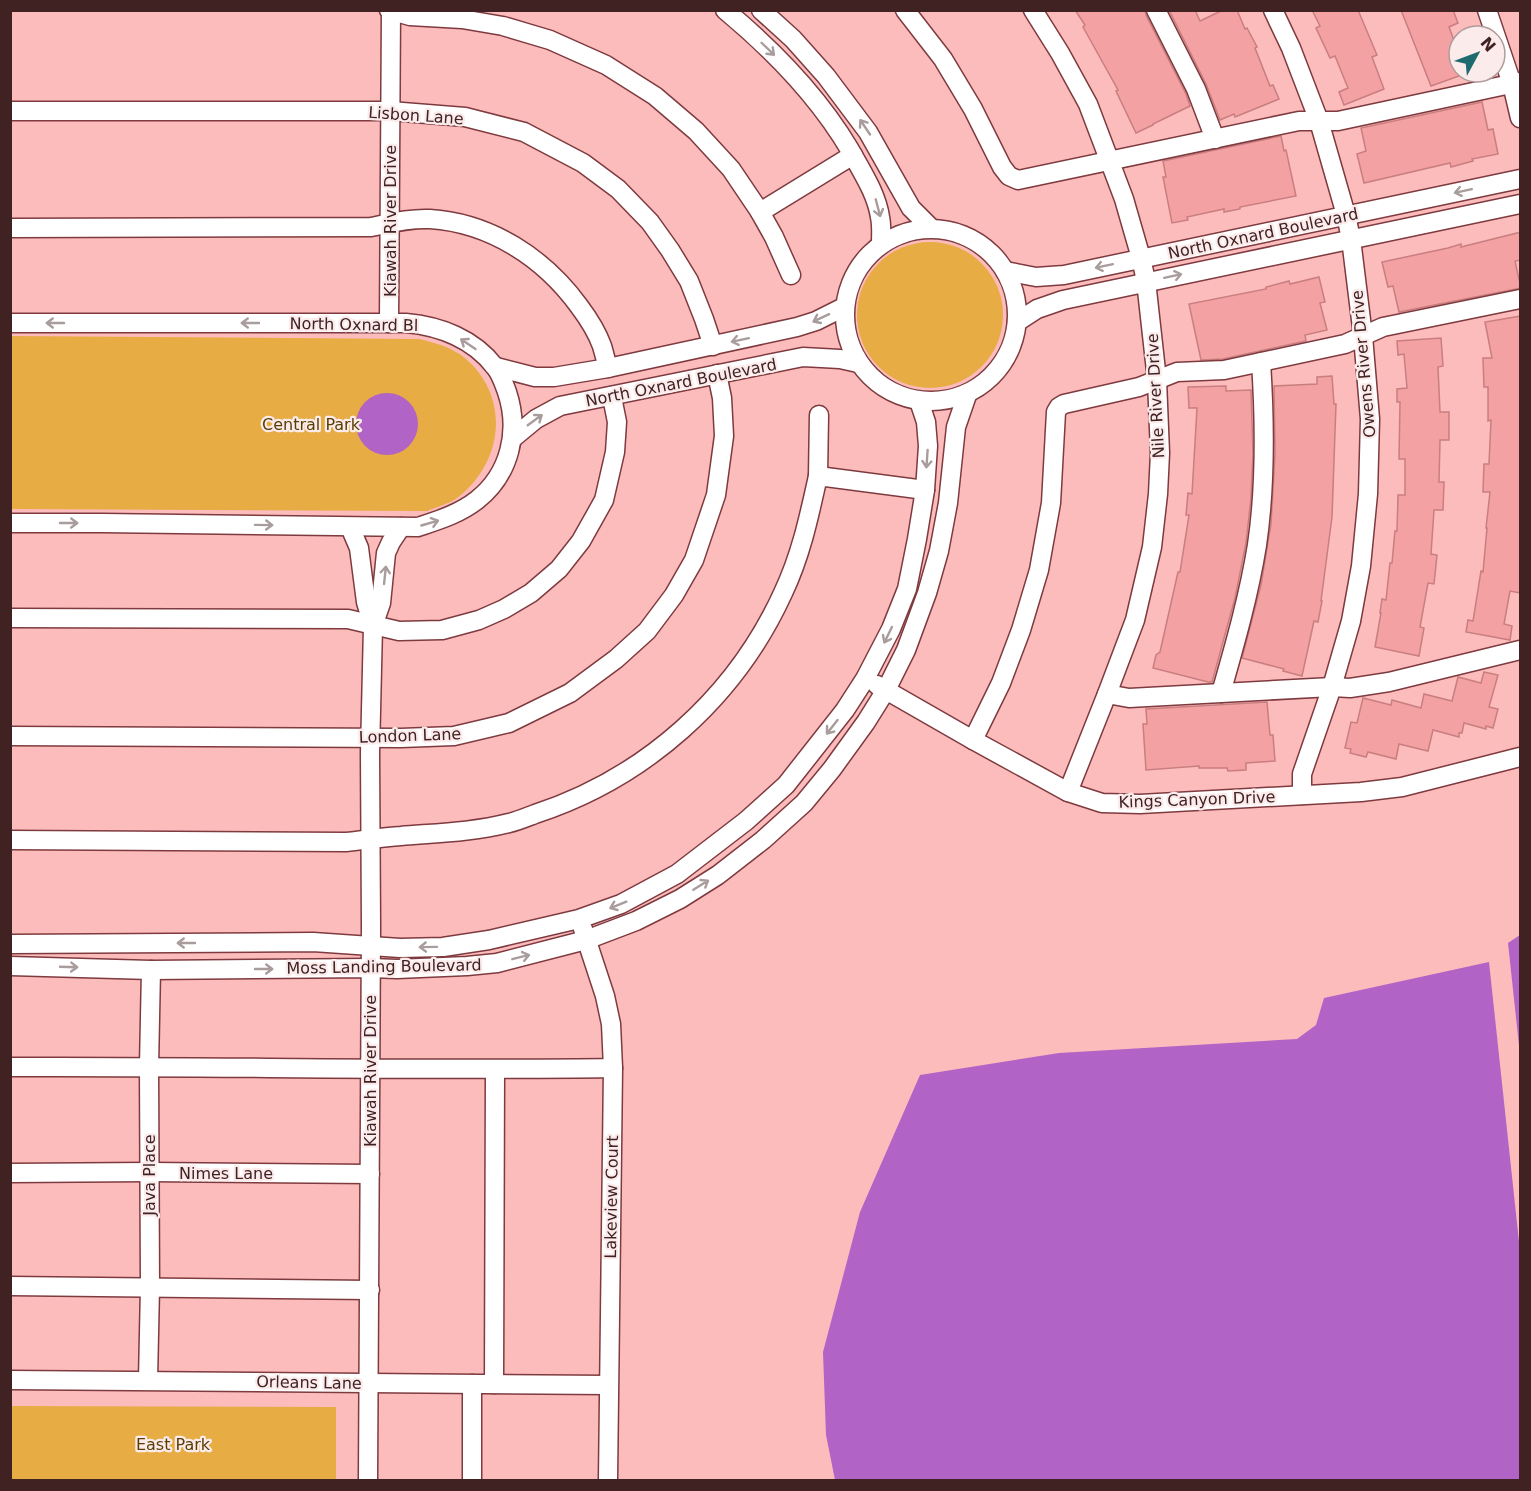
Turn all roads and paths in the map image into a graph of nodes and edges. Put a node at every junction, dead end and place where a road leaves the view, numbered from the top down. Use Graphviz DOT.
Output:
graph roads {
  1 [pos="724,10"];
  2 [pos="761,10"];
  3 [pos="905,10"];
  4 [pos="1033,10"];
  5 [pos="1156,10"];
  6 [pos="1273,10"];
  7 [pos="1487,10"];
  8 [pos="390,11"];
  9 [pos="1516,83"];
  10 [pos="10,111"];
  11 [pos="390,111"];
  12 [pos="1521,118"];
  13 [pos="1319,121"];
  14 [pos="1215,139"];
  15 [pos="854,155"];
  16 [pos="1110,161"];
  17 [pos="1521,179"];
  18 [pos="1521,204"];
  19 [pos="760,212"];
  20 [pos="1346,215"];
  21 [pos="391,223"];
  22 [pos="10,228"];
  23 [pos="931,228"];
  24 [pos="1351,239"];
  25 [pos="881,244"];
  26 [pos="1141,258"];
  27 [pos="1005,271"];
  28 [pos="791,275"];
  29 [pos="1146,281"];
  30 [pos="1521,299"];
  31 [pos="844,307"];
  32 [pos="10,322"];
  33 [pos="1017,322"];
  34 [pos="390,323"];
  35 [pos="1363,336"];
  36 [pos="713,346"];
  37 [pos="1261,362"];
  38 [pos="858,363"];
  39 [pos="496,368"];
  40 [pos="608,368"];
  41 [pos="717,374"];
  42 [pos="1157,380"];
  43 [pos="967,395"];
  44 [pos="612,397"];
  45 [pos="919,401"];
  46 [pos="819,415"];
  47 [pos="513,438"];
  48 [pos="818,476"];
  49 [pos="925,490"];
  50 [pos="10,523"];
  51 [pos="350,527"];
  52 [pos="401,527"];
  53 [pos="10,618"];
  54 [pos="373,626"];
  55 [pos="1521,650"];
  56 [pos="865,679"];
  57 [pos="1332,687"];
  58 [pos="886,690"];
  59 [pos="1221,693"];
  60 [pos="1107,694"];
  61 [pos="10,736"];
  62 [pos="370,738"];
  63 [pos="973,740"];
  64 [pos="1521,757"];
  65 [pos="1068,792"];
  66 [pos="1302,795"];
  67 [pos="370,839"];
  68 [pos="10,840"];
  69 [pos="579,919"];
  70 [pos="586,940"];
  71 [pos="10,944"];
  72 [pos="371,945"];
  73 [pos="10,966"];
  74 [pos="371,968"];
  75 [pos="151,970"];
  76 [pos="149,1066"];
  77 [pos="10,1067"];
  78 [pos="613,1068"];
  79 [pos="371,1069"];
  80 [pos="495,1070"];
  81 [pos="149,1172"];
  82 [pos="10,1173"];
  83 [pos="370,1174"];
  84 [pos="10,1287"];
  85 [pos="150,1287"];
  86 [pos="370,1290"];
  87 [pos="10,1380"];
  88 [pos="148,1380"];
  89 [pos="369,1383"];
  90 [pos="472,1384"];
  91 [pos="494,1384"];
  92 [pos="608,1384"];
  93 [pos="368,1480"];
  94 [pos="472,1480"];
  95 [pos="608,1480"];
  1 -- 15 [label="street, one-way"];
  23 -- 2 [label="street, one-way"];
  3 -- 16 [label="street"];
  4 -- 16 [label="street, Nile River Drive"];
  5 -- 14 [label="street"];
  6 -- 13 [label="street, Owens River Drive"];
  7 -- 9 [label="street"];
  8 -- 11 [label="street, Kiawah River Drive"];
  8 -- 19 [label="street"];
  9 -- 12 [label="street"];
  9 -- 13 [label="street"];
  10 -- 11 [label="street, Lisbon Lane"];
  11 -- 21 [label="street, Kiawah River Drive"];
  11 -- 36 [label="street, Lisbon Lane"];
  13 -- 14 [label="street"];
  13 -- 20 [label="street, Owens River Drive"];
  14 -- 16 [label="street"];
  15 -- 19 [label="street"];
  15 -- 25 [label="street, one-way"];
  16 -- 26 [label="street, Nile River Drive"];
  17 -- 20 [label="street, North Oxnard Boulevard, one-way"];
  18 -- 24 [label="street, North Oxnard Boulevard"];
  19 -- 28 [label="street"];
  20 -- 24 [label="street, Owens River Drive"];
  20 -- 26 [label="street, North Oxnard Boulevard"];
  21 -- 22 [label="street"];
  21 -- 34 [label="street, Kiawah River Drive"];
  21 -- 40 [label="street"];
  23 -- 25 [label="street"];
  23 -- 27 [label="street"];
  29 -- 24 [label="street, North Oxnard Boulevard, one-way"];
  24 -- 35 [label="street, Owens River Drive"];
  25 -- 31 [label="street"];
  26 -- 27 [label="street, North Oxnard Boulevard, one-way"];
  26 -- 29 [label="street, Nile River Drive"];
  27 -- 33 [label="street"];
  29 -- 33 [label="street, North Oxnard Boulevard"];
  29 -- 42 [label="street, Nile River Drive"];
  30 -- 35 [label="street"];
  31 -- 36 [label="street, North Oxnard Boulevard, one-way"];
  31 -- 38 [label="street"];
  34 -- 32 [label="street, North Oxnard Bl, one-way"];
  33 -- 43 [label="street"];
  39 -- 34 [label="street, North Oxnard Bl, one-way"];
  35 -- 37 [label="street"];
  35 -- 57 [label="street, Owens River Drive"];
  36 -- 40 [label="street, North Oxnard Boulevard"];
  37 -- 42 [label="street"];
  37 -- 59 [label="street"];
  38 -- 41 [label="street, North Oxnard Boulevard"];
  38 -- 45 [label="street"];
  39 -- 40 [label="street, North Oxnard Boulevard"];
  39 -- 47 [label="street, North Oxnard Bl"];
  41 -- 44 [label="street, North Oxnard Boulevard"];
  41 -- 62 [label="street, London Lane"];
  42 -- 60 [label="street, Nile River Drive"];
  42 -- 63 [label="street"];
  43 -- 45 [label="street"];
  43 -- 58 [label="street, Moss Landing Boulevard"];
  47 -- 44 [label="street, North Oxnard Boulevard, one-way"];
  44 -- 54 [label="street"];
  45 -- 49 [label="street, Moss Landing Boulevard, one-way"];
  46 -- 48 [label="street"];
  52 -- 47 [label="street, North Oxnard Bl, one-way"];
  48 -- 49 [label="street"];
  48 -- 67 [label="street"];
  49 -- 56 [label="street, Moss Landing Boulevard, one-way"];
  50 -- 51 [label="street, North Oxnard Bl, one-way"];
  51 -- 52 [label="street, North Oxnard Bl"];
  51 -- 54 [label="street, Kiawah River Drive"];
  54 -- 52 [label="street, Kiawah River Drive, one-way"];
  53 -- 54 [label="street"];
  54 -- 62 [label="street, Kiawah River Drive"];
  55 -- 57 [label="street"];
  56 -- 58 [label="street, Kings Canyon Drive"];
  56 -- 69 [label="street, Moss Landing Boulevard, one-way"];
  57 -- 59 [label="street"];
  57 -- 66 [label="street, Owens River Drive"];
  58 -- 63 [label="street, Kings Canyon Drive"];
  70 -- 58 [label="street, Moss Landing Boulevard, one-way"];
  59 -- 60 [label="street"];
  60 -- 65 [label="street, Nile River Drive"];
  61 -- 62 [label="street, London Lane"];
  62 -- 67 [label="street, Kiawah River Drive"];
  63 -- 65 [label="street, Kings Canyon Drive"];
  64 -- 66 [label="street, Kings Canyon Drive"];
  65 -- 66 [label="street, Kings Canyon Drive"];
  67 -- 68 [label="street"];
  67 -- 72 [label="street, Kiawah River Drive"];
  69 -- 70 [label="street, Lakeview Court"];
  69 -- 72 [label="street, Moss Landing Boulevard, one-way"];
  74 -- 70 [label="street, Moss Landing Boulevard, one-way"];
  70 -- 78 [label="street, Lakeview Court"];
  72 -- 71 [label="street, Moss Landing Boulevard, one-way"];
  72 -- 74 [label="street, Kiawah River Drive"];
  73 -- 75 [label="street, Moss Landing Boulevard, one-way"];
  75 -- 74 [label="street, Moss Landing Boulevard, one-way"];
  74 -- 79 [label="street, Kiawah River Drive"];
  75 -- 76 [label="street, Java Place"];
  76 -- 77 [label="street"];
  76 -- 79 [label="street"];
  76 -- 81 [label="street, Java Place"];
  78 -- 80 [label="street"];
  78 -- 92 [label="street, Lakeview Court"];
  79 -- 80 [label="street"];
  79 -- 83 [label="street, Kiawah River Drive"];
  80 -- 91 [label="street"];
  81 -- 82 [label="street, Nimes Lane"];
  81 -- 83 [label="street, Nimes Lane"];
  81 -- 85 [label="street, Java Place"];
  83 -- 86 [label="street, Kiawah River Drive"];
  84 -- 85 [label="street"];
  85 -- 86 [label="street"];
  85 -- 88 [label="street, Java Place"];
  86 -- 89 [label="street, Kiawah River Drive"];
  87 -- 88 [label="street, Orleans Lane"];
  88 -- 89 [label="street, Orleans Lane"];
  89 -- 90 [label="street, Orleans Lane"];
  89 -- 93 [label="street, Kiawah River Drive"];
  90 -- 91 [label="street, Orleans Lane"];
  90 -- 94 [label="street"];
  91 -- 92 [label="street, Orleans Lane"];
  92 -- 95 [label="street, Lakeview Court"];
}
